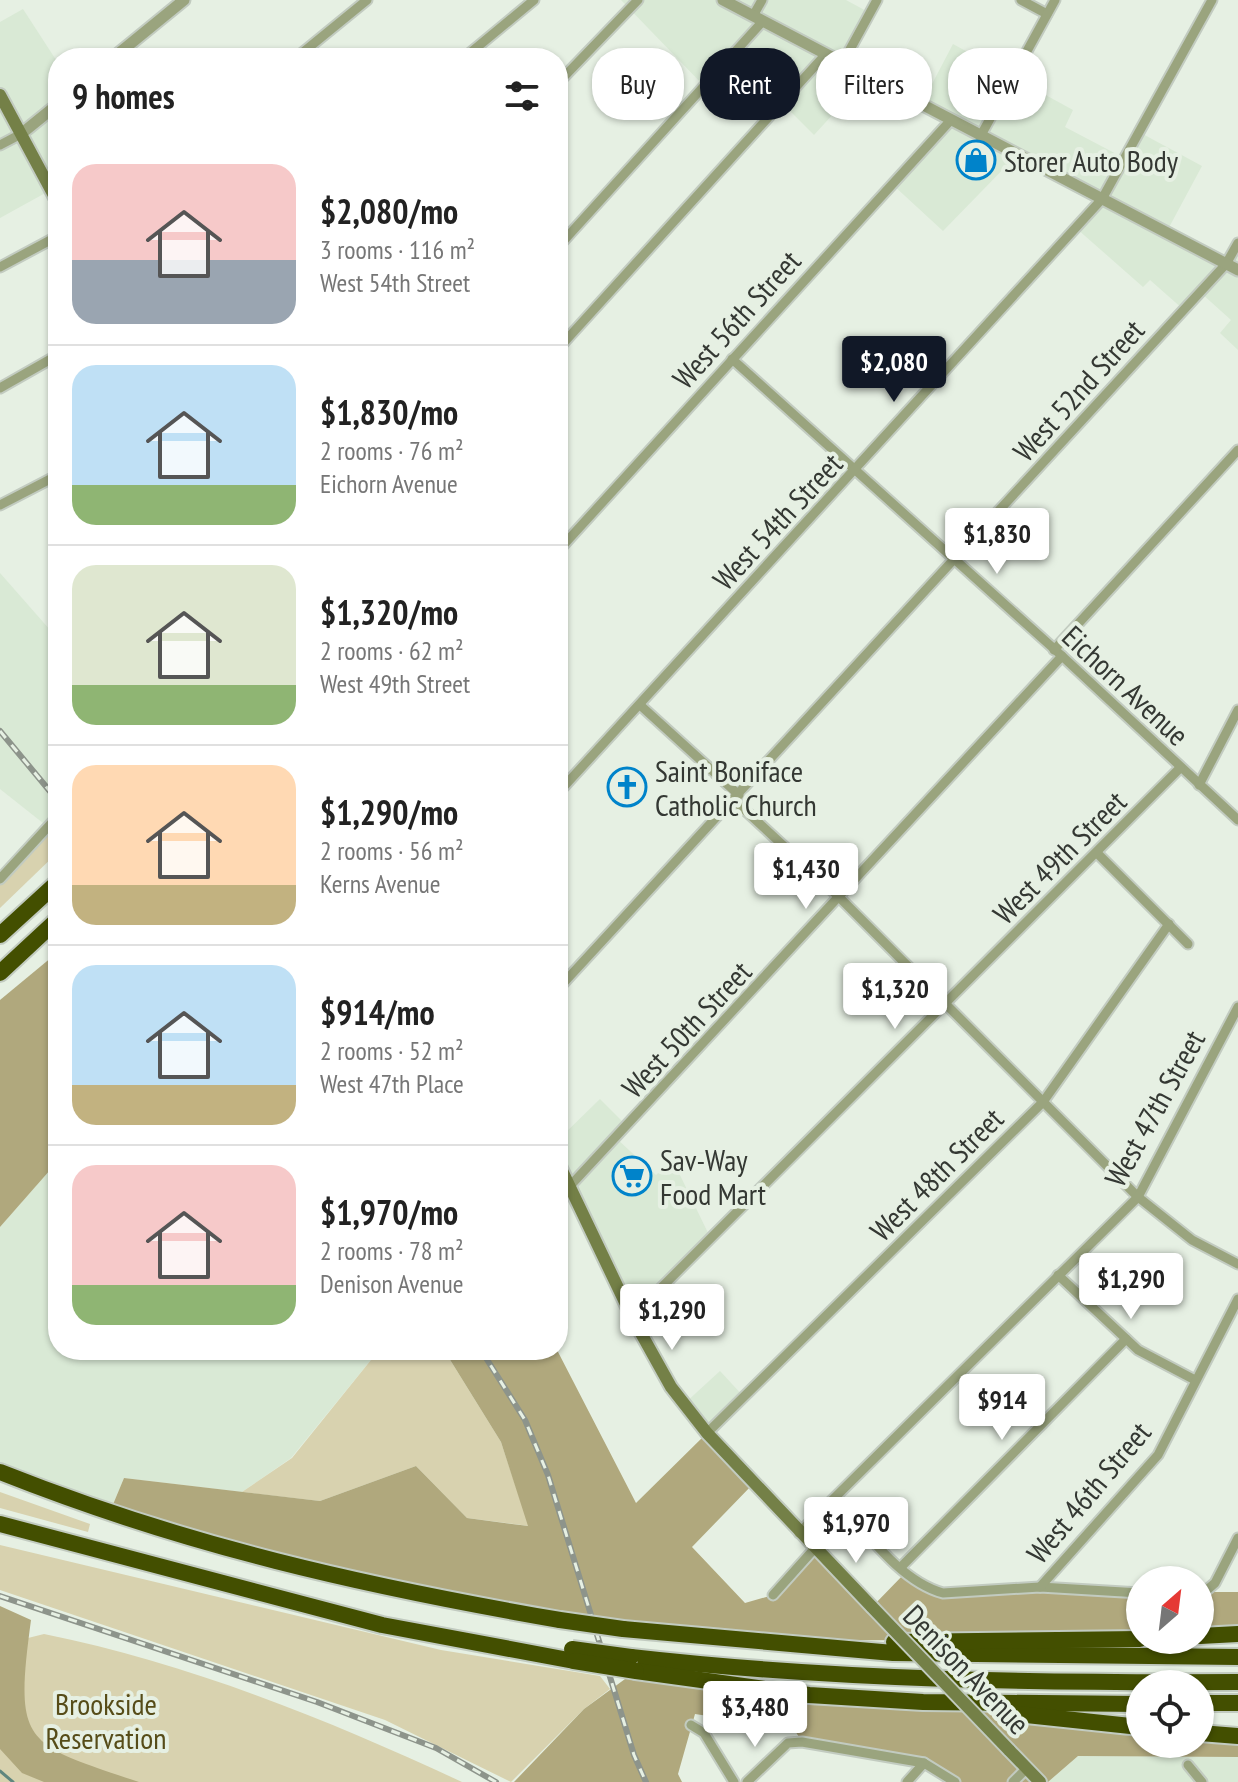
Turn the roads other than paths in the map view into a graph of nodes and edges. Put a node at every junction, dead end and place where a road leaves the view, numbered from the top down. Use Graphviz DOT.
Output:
graph roads {
  1 [pos="184,0"];
  2 [pos="367,0"];
  3 [pos="534,0"];
  4 [pos="638,0"];
  5 [pos="723,0"];
  6 [pos="762,0"];
  7 [pos="877,0"];
  8 [pos="1021,0"];
  9 [pos="1055,0"];
  10 [pos="1212,0"];
  11 [pos="1047,14"];
  12 [pos="758,18"];
  13 [pos="125,48"];
  14 [pos="308,48"];
  15 [pos="476,48"];
  16 [pos="851,48"];
  17 [pos="816,50"];
  18 [pos="816,65"];
  19 [pos="568,73"];
  20 [pos="0,95"];
  21 [pos="48,112"];
  22 [pos="932,112"];
  23 [pos="950,121"];
  24 [pos="21,134"];
  25 [pos="980,137"];
  26 [pos="0,145"];
  27 [pos="48,184"];
  28 [pos="1102,199"];
  29 [pos="568,236"];
  30 [pos="48,241"];
  31 [pos="1238,243"];
  32 [pos="1226,264"];
  33 [pos="0,267"];
  34 [pos="1238,270"];
  35 [pos="568,338"];
  36 [pos="732,359"];
  37 [pos="48,361"];
  38 [pos="0,388"];
  39 [pos="1238,450"];
  40 [pos="856,470"];
  41 [pos="48,480"];
  42 [pos="0,505"];
  43 [pos="568,540"];
  44 [pos="955,560"];
  45 [pos="1058,653"];
  46 [pos="640,705"];
  47 [pos="1238,710"];
  48 [pos="1180,768"];
  49 [pos="568,782"];
  50 [pos="1199,785"];
  51 [pos="736,797"];
  52 [pos="1238,820"];
  53 [pos="48,827"];
  54 [pos="1098,854"];
  55 [pos="0,879"];
  56 [pos="48,891"];
  57 [pos="840,898"];
  58 [pos="1169,924"];
  59 [pos="48,928"];
  60 [pos="0,935"];
  61 [pos="1188,944"];
  62 [pos="0,973"];
  63 [pos="568,978"];
  64 [pos="945,1005"];
  65 [pos="1238,1007"];
  66 [pos="1043,1102"];
  67 [pos="568,1182"];
  68 [pos="570,1186"];
  69 [pos="1138,1197"];
  70 [pos="1238,1264"];
  71 [pos="1058,1275"];
  72 [pos="1238,1299"];
  73 [pos="632,1317"];
  74 [pos="1126,1339"];
  75 [pos="1195,1380"];
  76 [pos="707,1433"];
  77 [pos="0,1472"];
  78 [pos="835,1498"];
  79 [pos="0,1524"];
  80 [pos="799,1533"];
  81 [pos="1238,1538"];
  82 [pos="815,1548"];
  83 [pos="901,1567"];
  84 [pos="1214,1584"];
  85 [pos="1040,1587"];
  86 [pos="1126,1592"];
  87 [pos="773,1595"];
  88 [pos="1238,1636"];
  89 [pos="1214,1637"];
  90 [pos="1126,1639"];
  91 [pos="732,1641"];
  92 [pos="1238,1657"];
  93 [pos="634,1664"];
  94 [pos="1238,1682"];
  95 [pos="923,1702"];
  96 [pos="1214,1703"];
  97 [pos="1238,1703"];
  98 [pos="1126,1704"];
  99 [pos="691,1725"];
  100 [pos="1126,1725"];
  101 [pos="1214,1734"];
  102 [pos="1238,1736"];
  103 [pos="924,1763"];
  104 [pos="1188,1765"];
  105 [pos="1027,1768"];
  106 [pos="734,1782"];
  107 [pos="747,1782"];
  108 [pos="907,1782"];
  109 [pos="955,1782"];
  110 [pos="1013,1782"];
  111 [pos="1040,1782"];
  112 [pos="1202,1782"];
  1 -- 13 [label="street"];
  2 -- 14 [label="street"];
  3 -- 15 [label="street"];
  4 -- 19 [label="street"];
  5 -- 12 [label="street"];
  6 -- 12 [label="street"];
  7 -- 16 [label="street"];
  8 -- 11 [label="street"];
  9 -- 11 [label="street"];
  10 -- 28 [label="street, West 54th Street"];
  11 -- 25 [label="street"];
  12 -- 17 [label="street"];
  12 -- 29 [label="street"];
  18 -- 35 [label="street"];
  20 -- 24 [label="main road"];
  21 -- 24 [label="street"];
  22 -- 23 [label="street"];
  23 -- 25 [label="street"];
  23 -- 36 [label="street, West 56th Street"];
  24 -- 26 [label="street"];
  24 -- 27 [label="main road"];
  25 -- 28 [label="street"];
  28 -- 32 [label="street"];
  28 -- 40 [label="street, West 54th Street"];
  30 -- 33 [label="street"];
  31 -- 32 [label="street, West 52nd Street"];
  32 -- 34 [label="street"];
  32 -- 44 [label="street, West 52nd Street"];
  36 -- 40 [label="street, Eichorn Avenue"];
  36 -- 43 [label="street, West 56th Street"];
  37 -- 38 [label="street"];
  39 -- 45 [label="street, West 50th Street"];
  40 -- 44 [label="street, Eichorn Avenue"];
  40 -- 46 [label="street, West 54th Street"];
  41 -- 42 [label="street"];
  44 -- 45 [label="street, Eichorn Avenue"];
  44 -- 51 [label="street, West 52nd Street"];
  45 -- 48 [label="street, Eichorn Avenue"];
  45 -- 57 [label="street, West 50th Street"];
  46 -- 49 [label="street, West 54th Street"];
  46 -- 51 [label="street"];
  47 -- 50 [label="street"];
  48 -- 50 [label="street, Eichorn Avenue"];
  48 -- 54 [label="street, West 49th Street"];
  50 -- 52 [label="street, Eichorn Avenue"];
  51 -- 57 [label="street"];
  51 -- 63 [label="street, West 52nd Street"];
  53 -- 55 [label="street"];
  54 -- 58 [label="street"];
  54 -- 64 [label="street, West 49th Street"];
  56 -- 60 [label="highway"];
  57 -- 64 [label="street"];
  57 -- 68 [label="street, West 50th Street"];
  58 -- 61 [label="street"];
  58 -- 66 [label="street, West 48th Street"];
  59 -- 62 [label="highway"];
  64 -- 66 [label="street"];
  64 -- 73 [label="street, West 49th Street"];
  65 -- 69 [label="street, West 47th Street"];
  66 -- 69 [label="street"];
  66 -- 76 [label="street, West 48th Street"];
  67 -- 68 [label="main road, Denison Avenue"];
  68 -- 73 [label="main road, Denison Avenue"];
  69 -- 70 [label="street"];
  69 -- 71 [label="street, West 47th Street"];
  71 -- 74 [label="street"];
  71 -- 78 [label="street, West 47th Street"];
  72 -- 75 [label="street, West 46th Street"];
  73 -- 76 [label="main road, Denison Avenue"];
  74 -- 75 [label="street"];
  74 -- 83 [label="street"];
  75 -- 85 [label="street, West 46th Street"];
  76 -- 80 [label="main road, Denison Avenue"];
  77 -- 91 [label="highway, bridge"];
  78 -- 80 [label="street, West 47th Street"];
  78 -- 83 [label="street"];
  79 -- 93 [label="highway, bridge"];
  80 -- 82 [label="main road, Denison Avenue"];
  81 -- 84 [label="street"];
  82 -- 87 [label="street"];
  82 -- 105 [label="main road, Denison Avenue, bridge"];
  83 -- 85 [label="street"];
  85 -- 86 [label="street"];
  88 -- 89 [label="highway"];
  90 -- 91 [label="highway"];
  91 -- 92 [label="highway"];
  93 -- 94 [label="highway"];
  93 -- 95 [label="highway"];
  95 -- 98 [label="highway"];
  95 -- 100 [label="highway"];
  96 -- 97 [label="highway"];
  99 -- 106 [label="street"];
  101 -- 102 [label="highway"];
  103 -- 107 [label="street"];
  103 -- 108 [label="street"];
  103 -- 109 [label="street"];
  104 -- 112 [label="street"];
  105 -- 110 [label="street"];
  105 -- 111 [label="main road, Denison Avenue"];
}
